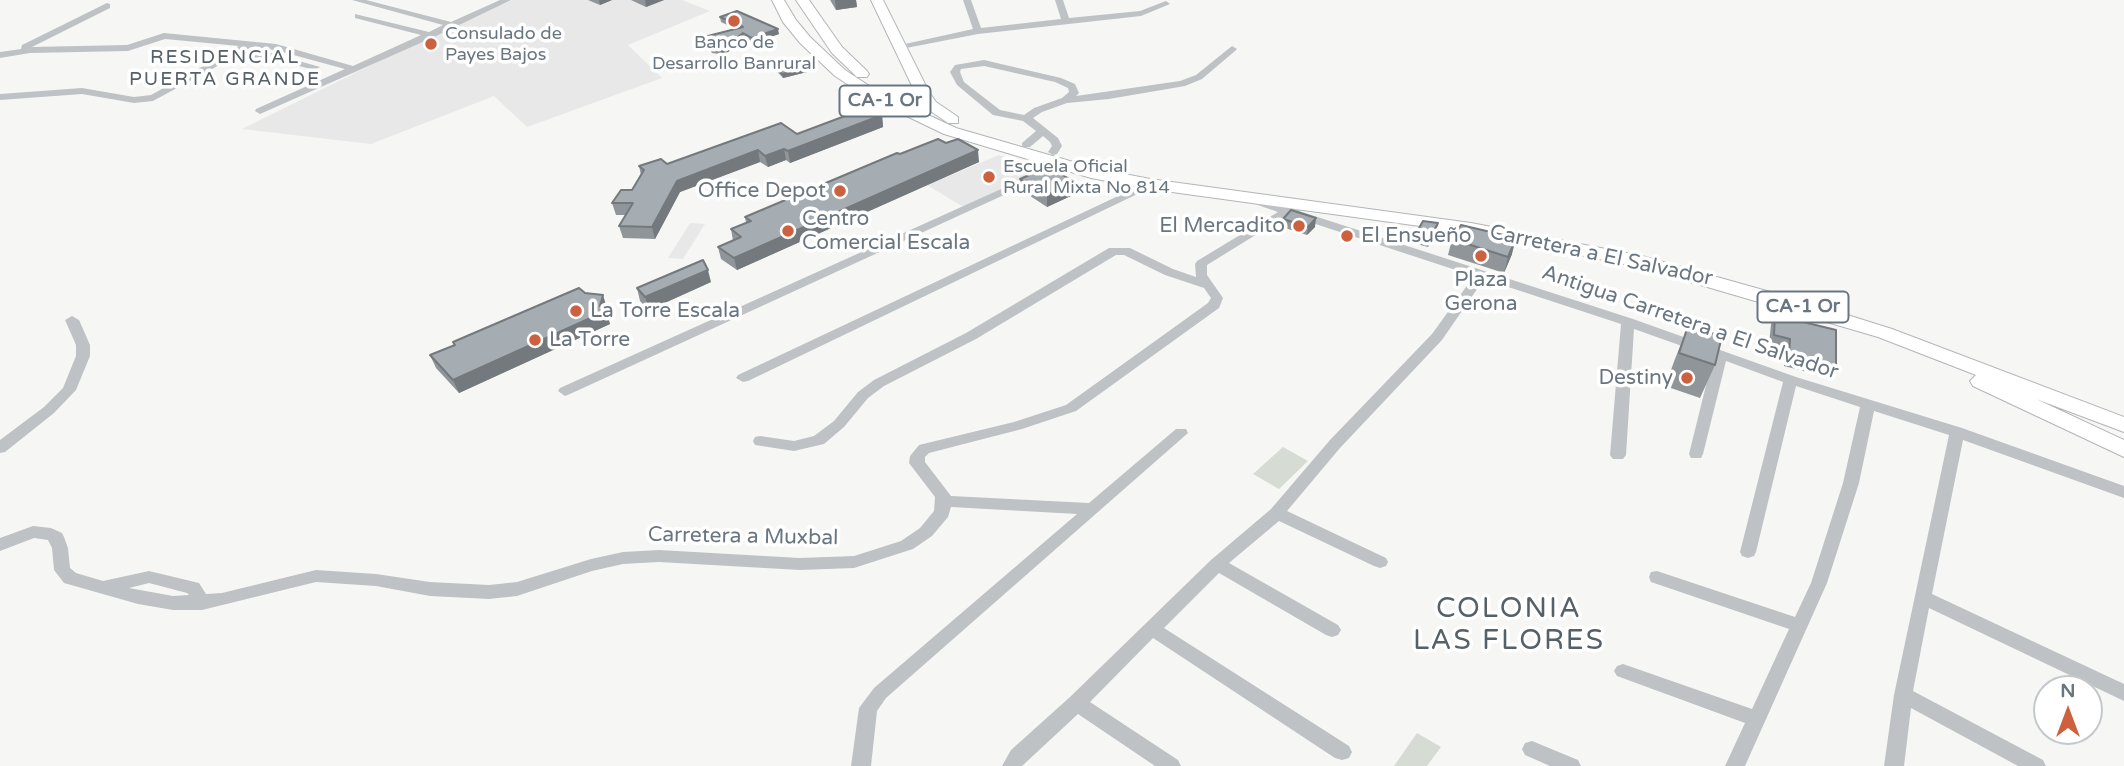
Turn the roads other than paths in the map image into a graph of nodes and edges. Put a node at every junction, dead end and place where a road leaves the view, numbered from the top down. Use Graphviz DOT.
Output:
graph roads {
  1 [pos="356,0"];
  2 [pos="507,0"];
  3 [pos="778,0"];
  4 [pos="802,0"];
  5 [pos="877,0"];
  6 [pos="967,0"];
  7 [pos="1059,0"];
  8 [pos="1166,4"];
  9 [pos="107,6"];
  10 [pos="358,16"];
  11 [pos="1066,22"];
  12 [pos="452,25"];
  13 [pos="978,31"];
  14 [pos="431,35"];
  15 [pos="248,45"];
  16 [pos="899,48"];
  17 [pos="1232,49"];
  18 [pos="14,52"];
  19 [pos="233,54"];
  20 [pos="0,55"];
  21 [pos="348,70"];
  22 [pos="922,92"];
  23 [pos="0,97"];
  24 [pos="901,97"];
  25 [pos="1066,100"];
  26 [pos="260,111"];
  27 [pos="1026,118"];
  28 [pos="953,120"];
  29 [pos="1042,132"];
  30 [pos="1026,145"];
  31 [pos="1058,159"];
  32 [pos="1150,184"];
  33 [pos="1296,209"];
  34 [pos="1478,280"];
  35 [pos="1206,285"];
  36 [pos="72,320"];
  37 [pos="1628,322"];
  38 [pos="1885,333"];
  39 [pos="1720,356"];
  40 [pos="743,378"];
  41 [pos="1791,380"];
  42 [pos="565,391"];
  43 [pos="1868,404"];
  44 [pos="2124,412"];
  45 [pos="2124,425"];
  46 [pos="1957,432"];
  47 [pos="1181,433"];
  48 [pos="761,441"];
  49 [pos="0,448"];
  50 [pos="2124,449"];
  51 [pos="1696,454"];
  52 [pos="1618,455"];
  53 [pos="2124,492"];
  54 [pos="944,501"];
  55 [pos="1090,509"];
  56 [pos="1277,513"];
  57 [pos="0,544"];
  58 [pos="1748,552"];
  59 [pos="1380,562"];
  60 [pos="1217,564"];
  61 [pos="1657,577"];
  62 [pos="1924,598"];
  63 [pos="1800,626"];
  64 [pos="1152,628"];
  65 [pos="1332,630"];
  66 [pos="1623,671"];
  67 [pos="2124,693"];
  68 [pos="1903,695"];
  69 [pos="1077,703"];
  70 [pos="1757,719"];
  71 [pos="1532,749"];
  72 [pos="1342,752"];
  73 [pos="861,766"];
  74 [pos="1012,766"];
  75 [pos="1171,766"];
  76 [pos="1571,766"];
  77 [pos="1735,766"];
  78 [pos="1894,766"];
  79 [pos="2036,766"];
  1 -- 12 [label="street"];
  2 -- 12 [label="street"];
  3 -- 31 [label="highway, Carretera a El Salvador / CA-1 Or"];
  4 -- 24 [label="highway, Carretera a El Salvador / CA-1 Or"];
  5 -- 16 [label="main road"];
  6 -- 13 [label="street"];
  7 -- 11 [label="street"];
  8 -- 11 [label="street"];
  9 -- 18 [label="street"];
  10 -- 14 [label="street"];
  11 -- 13 [label="street"];
  12 -- 14 [label="street"];
  13 -- 16 [label="street"];
  14 -- 21 [label="street"];
  15 -- 18 [label="street"];
  15 -- 19 [label="street"];
  15 -- 21 [label="street"];
  16 -- 22 [label="main road"];
  17 -- 25 [label="street"];
  18 -- 20 [label="street"];
  19 -- 21 [label="street"];
  19 -- 23 [label="street"];
  21 -- 26 [label="street"];
  22 -- 24 [label="main road"];
  22 -- 28 [label="main road"];
  24 -- 28 [label="highway, Carretera a El Salvador / CA-1 Or"];
  25 -- 27 [label="street"];
  25 -- 27 [label="street"];
  27 -- 29 [label="street"];
  28 -- 30 [label="highway, Carretera a El Salvador / CA-1 Or"];
  29 -- 30 [label="street"];
  29 -- 31 [label="street"];
  30 -- 31 [label="highway, Carretera a El Salvador / CA-1 Or"];
  31 -- 32 [label="highway, Carretera a El Salvador / CA-1 Or"];
  31 -- 42 [label="street"];
  31 -- 44 [label="highway, Carretera a El Salvador / CA-1 Or"];
  32 -- 33 [label="highway, Carretera a El Salvador / CA-1 Or"];
  32 -- 40 [label="street"];
  33 -- 34 [label="street, Antigua Carretera a El Salvador"];
  33 -- 35 [label="street"];
  33 -- 38 [label="highway, Carretera a El Salvador / CA-1 Or"];
  34 -- 37 [label="street, Antigua Carretera a El Salvador"];
  34 -- 56 [label="street"];
  35 -- 48 [label="street"];
  35 -- 54 [label="street"];
  36 -- 49 [label="street"];
  37 -- 39 [label="street, Antigua Carretera a El Salvador"];
  37 -- 52 [label="street"];
  38 -- 45 [label="highway, Carretera a El Salvador / CA-1 Or"];
  38 -- 50 [label="highway"];
  39 -- 41 [label="street, Antigua Carretera a El Salvador"];
  39 -- 51 [label="street"];
  41 -- 43 [label="street, Antigua Carretera a El Salvador"];
  41 -- 58 [label="street"];
  43 -- 46 [label="street, Antigua Carretera a El Salvador"];
  43 -- 63 [label="street"];
  46 -- 53 [label="street, Antigua Carretera a El Salvador"];
  46 -- 62 [label="street"];
  47 -- 55 [label="street"];
  54 -- 55 [label="street"];
  54 -- 57 [label="street, Carretera a Muxbal"];
  55 -- 73 [label="street"];
  56 -- 59 [label="street"];
  56 -- 60 [label="street"];
  60 -- 64 [label="street"];
  60 -- 65 [label="street"];
  61 -- 63 [label="street"];
  62 -- 67 [label="street"];
  62 -- 68 [label="street"];
  63 -- 70 [label="street"];
  64 -- 69 [label="street"];
  64 -- 72 [label="street"];
  66 -- 70 [label="street"];
  68 -- 78 [label="street"];
  68 -- 79 [label="street"];
  69 -- 74 [label="street"];
  69 -- 75 [label="street"];
  70 -- 77 [label="street"];
  71 -- 76 [label="street"];
}
